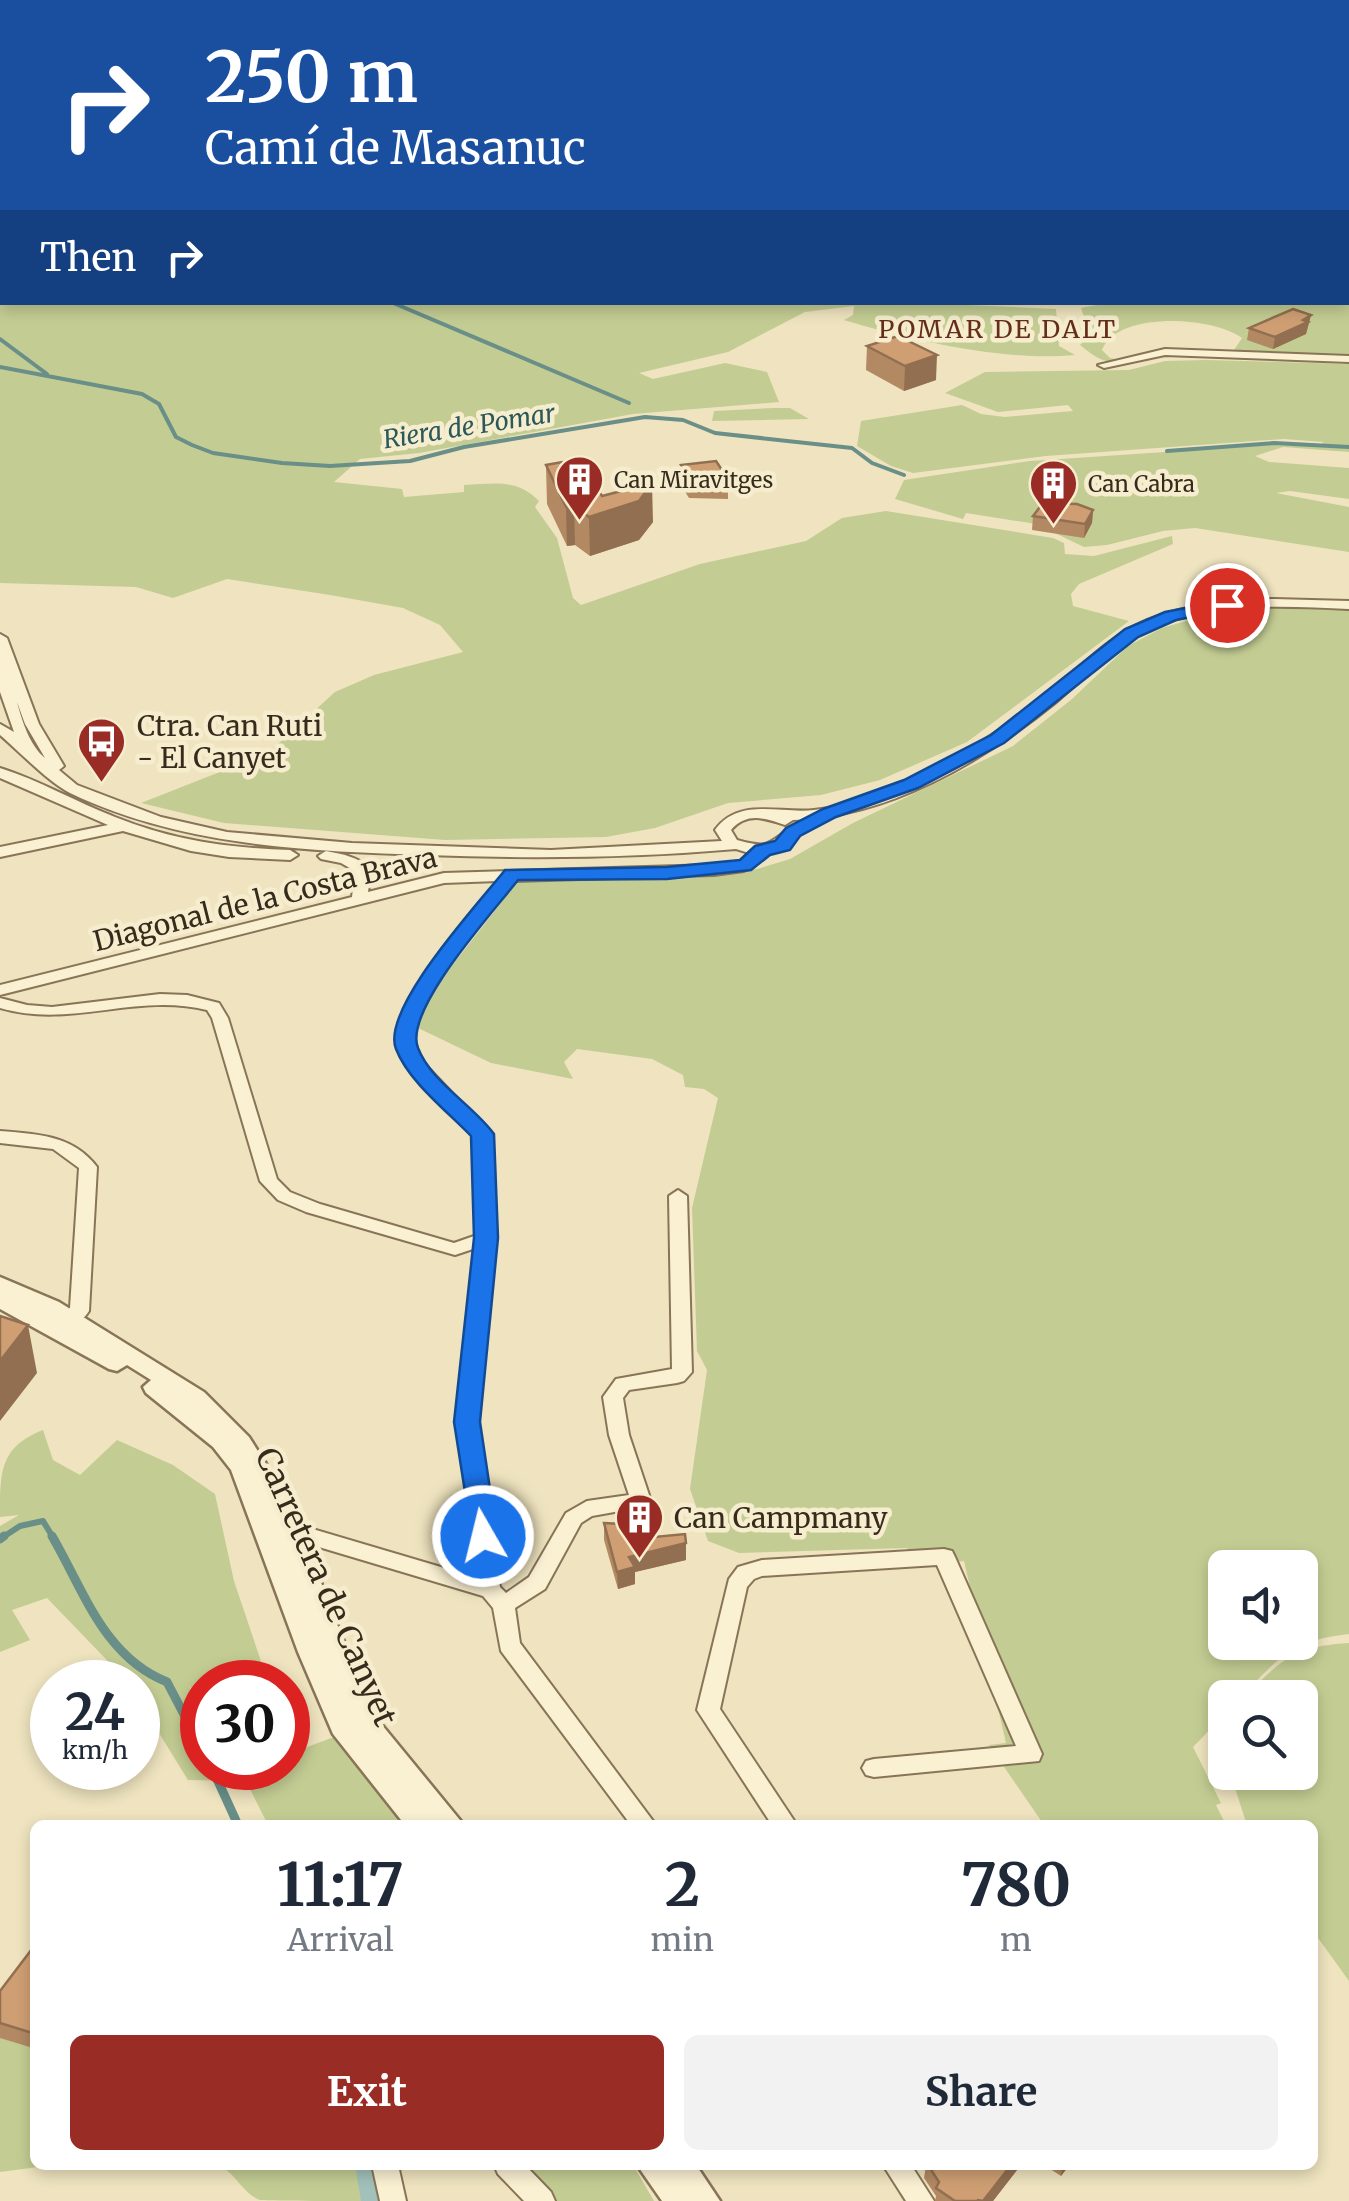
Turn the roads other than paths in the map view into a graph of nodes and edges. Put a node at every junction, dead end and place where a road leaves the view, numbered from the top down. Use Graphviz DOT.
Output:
graph roads {
  1 [pos="1349,359"];
  2 [pos="1104,365"];
  3 [pos="1349,605"];
  4 [pos="0,638"];
  5 [pos="0,666"];
  6 [pos="6,710"];
  7 [pos="0,728"];
  8 [pos="30,754"];
  9 [pos="57,766"];
  10 [pos="0,772"];
  11 [pos="81,788"];
  12 [pos="830,813"];
  13 [pos="778,816"];
  14 [pos="126,826"];
  15 [pos="724,830"];
  16 [pos="793,832"];
  17 [pos="738,846"];
  18 [pos="673,848"];
  19 [pos="762,850"];
  20 [pos="0,852"];
  21 [pos="724,869"];
  22 [pos="512,874"];
  23 [pos="359,900"];
  24 [pos="0,990"];
  25 [pos="0,1003"];
  26 [pos="0,1138"];
  27 [pos="678,1196"];
  28 [pos="486,1238"];
  29 [pos="0,1284"];
  30 [pos="0,1292"];
  31 [pos="0,1300"];
  32 [pos="69,1318"];
  33 [pos="115,1362"];
  34 [pos="242,1467"];
  35 [pos="289,1530"];
  36 [pos="497,1598"];
  37 [pos="874,1768"];
  38 [pos="417,1820"];
  39 [pos="447,1820"];
  40 [pos="640,1820"];
  41 [pos="782,1820"];
  42 [pos="386,2170"];
  43 [pos="511,2170"];
  44 [pos="656,2170"];
  45 [pos="682,2170"];
  46 [pos="900,2170"];
  47 [pos="917,2195"];
  48 [pos="393,2201"];
  49 [pos="542,2201"];
  50 [pos="681,2201"];
  51 [pos="705,2201"];
  1 -- 2 [label="street"];
  3 -- 12 [label="street"];
  4 -- 9 [label="street"];
  5 -- 6 [label="street"];
  6 -- 8 [label="street"];
  6 -- 9 [label="street"];
  7 -- 8 [label="street"];
  8 -- 11 [label="street"];
  9 -- 11 [label="street"];
  10 -- 14 [label="street"];
  11 -- 18 [label="street"];
  12 -- 13 [label="street"];
  12 -- 16 [label="street, Diagonal de la Costa Brava"];
  13 -- 15 [label="street"];
  13 -- 16 [label="street"];
  14 -- 20 [label="street"];
  14 -- 23 [label="street"];
  15 -- 17 [label="street"];
  15 -- 18 [label="street"];
  16 -- 19 [label="street, Diagonal de la Costa Brava"];
  17 -- 18 [label="street"];
  17 -- 19 [label="street"];
  17 -- 21 [label="street"];
  19 -- 21 [label="street, Diagonal de la Costa Brava"];
  21 -- 22 [label="street, Diagonal de la Costa Brava"];
  22 -- 23 [label="street, Diagonal de la Costa Brava"];
  22 -- 28 [label="street"];
  23 -- 24 [label="street, Diagonal de la Costa Brava"];
  25 -- 28 [label="street"];
  26 -- 32 [label="street"];
  27 -- 36 [label="street"];
  28 -- 36 [label="street"];
  29 -- 32 [label="street, Carretera de Canyet"];
  30 -- 32 [label="street"];
  31 -- 33 [label="street, Carretera de Canyet"];
  32 -- 33 [label="street"];
  32 -- 35 [label="street, Carretera de Canyet"];
  33 -- 34 [label="street, Carretera de Canyet"];
  34 -- 35 [label="street"];
  34 -- 38 [label="street, Carretera de Canyet"];
  35 -- 36 [label="street"];
  35 -- 39 [label="street, Carretera de Canyet"];
  36 -- 40 [label="street"];
  37 -- 41 [label="street"];
  42 -- 48 [label="street"];
  43 -- 49 [label="street"];
  44 -- 50 [label="street"];
  45 -- 51 [label="street"];
  46 -- 47 [label="street"];
}
